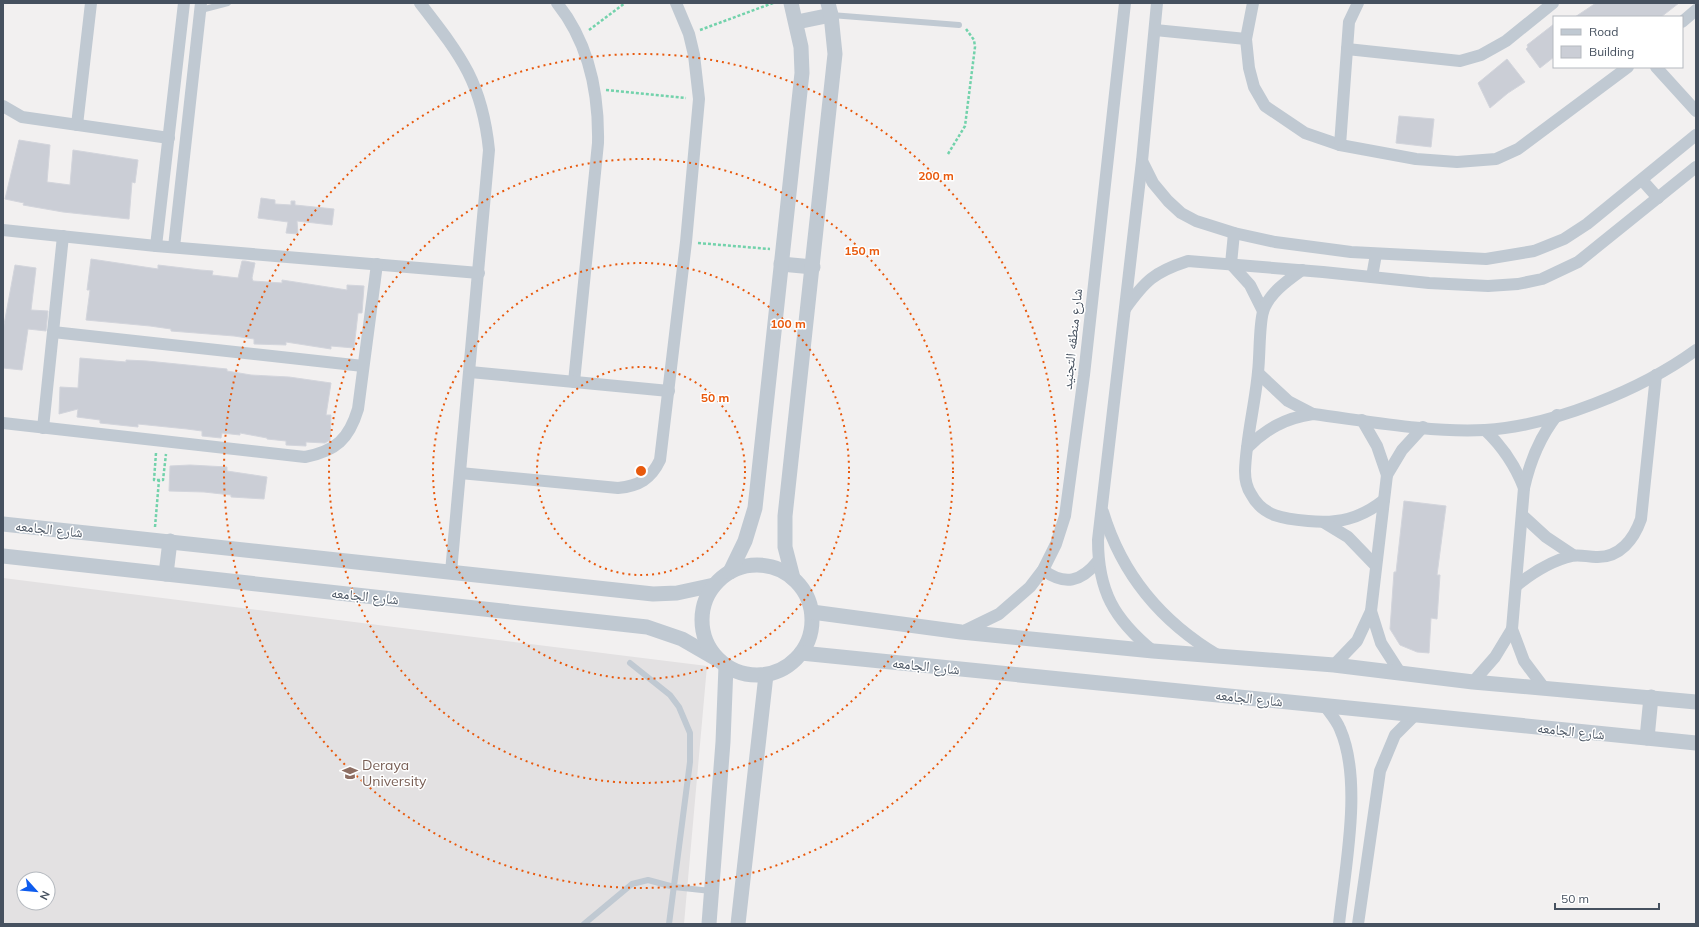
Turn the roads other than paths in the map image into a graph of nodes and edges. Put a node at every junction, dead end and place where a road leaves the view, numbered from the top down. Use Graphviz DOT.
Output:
graph roads {
  1 [pos="91,3"];
  2 [pos="184,3"];
  3 [pos="228,3"];
  4 [pos="420,3"];
  5 [pos="557,3"];
  6 [pos="676,3"];
  7 [pos="791,3"];
  8 [pos="1125,3"];
  9 [pos="1157,3"];
  10 [pos="1253,3"];
  11 [pos="1358,3"];
  12 [pos="1553,3"];
  13 [pos="201,7"];
  14 [pos="830,9"];
  15 [pos="1696,10"];
  16 [pos="1683,21"];
  17 [pos="797,22"];
  18 [pos="959,25"];
  19 [pos="1155,30"];
  20 [pos="1246,39"];
  21 [pos="1347,49"];
  22 [pos="1627,68"];
  23 [pos="1657,68"];
  24 [pos="3,106"];
  25 [pos="1696,111"];
  26 [pos="77,125"];
  27 [pos="1696,135"];
  28 [pos="169,138"];
  29 [pos="1340,145"];
  30 [pos="1142,161"];
  31 [pos="1695,169"];
  32 [pos="1642,180"];
  33 [pos="1658,198"];
  34 [pos="3,230"];
  35 [pos="1234,233"];
  36 [pos="63,236"];
  37 [pos="156,246"];
  38 [pos="174,247"];
  39 [pos="1376,254"];
  40 [pos="782,257"];
  41 [pos="377,264"];
  42 [pos="1231,264"];
  43 [pos="813,267"];
  44 [pos="1302,270"];
  45 [pos="479,273"];
  46 [pos="1372,277"];
  47 [pos="1263,311"];
  48 [pos="1123,312"];
  49 [pos="53,332"];
  50 [pos="1696,350"];
  51 [pos="363,366"];
  52 [pos="470,372"];
  53 [pos="1258,373"];
  54 [pos="1656,375"];
  55 [pos="574,382"];
  56 [pos="669,391"];
  57 [pos="1312,414"];
  58 [pos="1557,416"];
  59 [pos="1362,420"];
  60 [pos="3,423"];
  61 [pos="1423,427"];
  62 [pos="44,428"];
  63 [pos="1485,430"];
  64 [pos="1247,448"];
  65 [pos="460,472"];
  66 [pos="1387,476"];
  67 [pos="1524,488"];
  68 [pos="1384,500"];
  69 [pos="1101,508"];
  70 [pos="1522,515"];
  71 [pos="1325,523"];
  72 [pos="3,524"];
  73 [pos="170,541"];
  74 [pos="1573,555"];
  75 [pos="3,556"];
  76 [pos="1098,561"];
  77 [pos="1376,566"];
  78 [pos="1043,570"];
  79 [pos="451,572"];
  80 [pos="730,572"];
  81 [pos="166,574"];
  82 [pos="793,578"];
  83 [pos="714,586"];
  84 [pos="1516,586"];
  85 [pos="1371,611"];
  86 [pos="812,612"];
  87 [pos="1512,629"];
  88 [pos="961,632"];
  89 [pos="1153,651"];
  90 [pos="801,653"];
  91 [pos="1220,656"];
  92 [pos="630,663"];
  93 [pos="723,664"];
  94 [pos="1334,665"];
  95 [pos="1399,671"];
  96 [pos="766,675"];
  97 [pos="1473,682"];
  98 [pos="1545,689"];
  99 [pos="1651,698"];
  100 [pos="1696,702"];
  101 [pos="1325,706"];
  102 [pos="1415,715"];
  103 [pos="1647,738"];
  104 [pos="1696,743"];
  105 [pos="674,887"];
  106 [pos="713,892"];
  107 [pos="584,924"];
  108 [pos="669,924"];
  109 [pos="709,924"];
  110 [pos="738,924"];
  111 [pos="1339,924"];
  112 [pos="1358,924"];
  1 -- 26 [label="street"];
  2 -- 28 [label="street"];
  3 -- 13 [label="lane"];
  4 -- 45 [label="street"];
  5 -- 55 [label="street"];
  6 -- 56 [label="street"];
  7 -- 17 [label="street"];
  8 -- 78 [label="street, شارع منطقه التجنيد"];
  9 -- 19 [label="street"];
  10 -- 20 [label="street"];
  11 -- 21 [label="street"];
  12 -- 21 [label="street"];
  13 -- 38 [label="street"];
  14 -- 17 [label="street"];
  14 -- 18 [label="lane"];
  14 -- 43 [label="street"];
  15 -- 16 [label="street"];
  17 -- 40 [label="street"];
  19 -- 20 [label="street"];
  19 -- 30 [label="street"];
  20 -- 29 [label="street"];
  21 -- 29 [label="street"];
  22 -- 29 [label="street"];
  23 -- 25 [label="street"];
  24 -- 26 [label="street"];
  26 -- 28 [label="street"];
  27 -- 32 [label="street"];
  28 -- 37 [label="street"];
  30 -- 35 [label="street"];
  30 -- 48 [label="street"];
  31 -- 33 [label="street"];
  32 -- 33 [label="street"];
  32 -- 39 [label="street"];
  33 -- 46 [label="street"];
  34 -- 36 [label="street"];
  35 -- 39 [label="street"];
  35 -- 42 [label="street"];
  36 -- 37 [label="street"];
  36 -- 49 [label="street"];
  37 -- 38 [label="street"];
  38 -- 41 [label="street"];
  39 -- 46 [label="street"];
  40 -- 43 [label="street"];
  40 -- 80 [label="street"];
  41 -- 45 [label="street"];
  41 -- 51 [label="street"];
  42 -- 44 [label="street"];
  42 -- 47 [label="street"];
  42 -- 48 [label="street"];
  43 -- 82 [label="street"];
  44 -- 46 [label="street"];
  44 -- 47 [label="street"];
  45 -- 52 [label="street"];
  47 -- 53 [label="street"];
  48 -- 69 [label="street"];
  49 -- 51 [label="street"];
  49 -- 62 [label="street"];
  50 -- 54 [label="street"];
  51 -- 62 [label="street"];
  52 -- 55 [label="street"];
  52 -- 65 [label="street"];
  53 -- 57 [label="street"];
  53 -- 64 [label="street"];
  54 -- 58 [label="street"];
  54 -- 74 [label="street"];
  55 -- 56 [label="street"];
  56 -- 65 [label="street"];
  57 -- 59 [label="street"];
  57 -- 64 [label="street"];
  58 -- 63 [label="street"];
  58 -- 67 [label="street"];
  59 -- 61 [label="street"];
  59 -- 66 [label="street"];
  60 -- 62 [label="street"];
  61 -- 63 [label="street"];
  61 -- 66 [label="street"];
  63 -- 67 [label="street"];
  64 -- 71 [label="street"];
  65 -- 79 [label="street"];
  66 -- 68 [label="street"];
  67 -- 70 [label="street"];
  68 -- 71 [label="street"];
  68 -- 77 [label="street"];
  69 -- 76 [label="street"];
  69 -- 91 [label="street"];
  70 -- 74 [label="street"];
  70 -- 84 [label="street"];
  71 -- 77 [label="street"];
  72 -- 73 [label="street, شارع الجامعه"];
  73 -- 79 [label="street, شارع الجامعه"];
  73 -- 81 [label="street"];
  74 -- 84 [label="street"];
  75 -- 81 [label="street, شارع الجامعه"];
  76 -- 78 [label="street"];
  76 -- 89 [label="street"];
  77 -- 85 [label="street"];
  78 -- 88 [label="street, شارع منطقه التجنيد"];
  79 -- 83 [label="street, شارع الجامعه"];
  80 -- 82 [label="street"];
  80 -- 83 [label="street"];
  81 -- 93 [label="street, شارع الجامعه"];
  82 -- 86 [label="street"];
  83 -- 93 [label="street"];
  84 -- 87 [label="street"];
  85 -- 94 [label="street"];
  85 -- 95 [label="street"];
  86 -- 88 [label="street"];
  86 -- 90 [label="street"];
  87 -- 97 [label="street"];
  87 -- 98 [label="street"];
  88 -- 89 [label="street"];
  89 -- 91 [label="street"];
  90 -- 96 [label="street"];
  90 -- 101 [label="street, شارع الجامعه"];
  91 -- 94 [label="street"];
  92 -- 105 [label="lane"];
  93 -- 96 [label="street"];
  93 -- 106 [label="street"];
  94 -- 95 [label="street"];
  95 -- 97 [label="street"];
  96 -- 110 [label="street"];
  97 -- 98 [label="street"];
  98 -- 99 [label="street"];
  99 -- 100 [label="street"];
  99 -- 103 [label="street"];
  101 -- 102 [label="street, شارع الجامعه"];
  101 -- 111 [label="street"];
  102 -- 103 [label="street, شارع الجامعه"];
  102 -- 112 [label="street"];
  103 -- 104 [label="street, شارع الجامعه"];
  105 -- 106 [label="lane"];
  105 -- 107 [label="lane"];
  105 -- 108 [label="lane"];
  106 -- 109 [label="street"];
}
